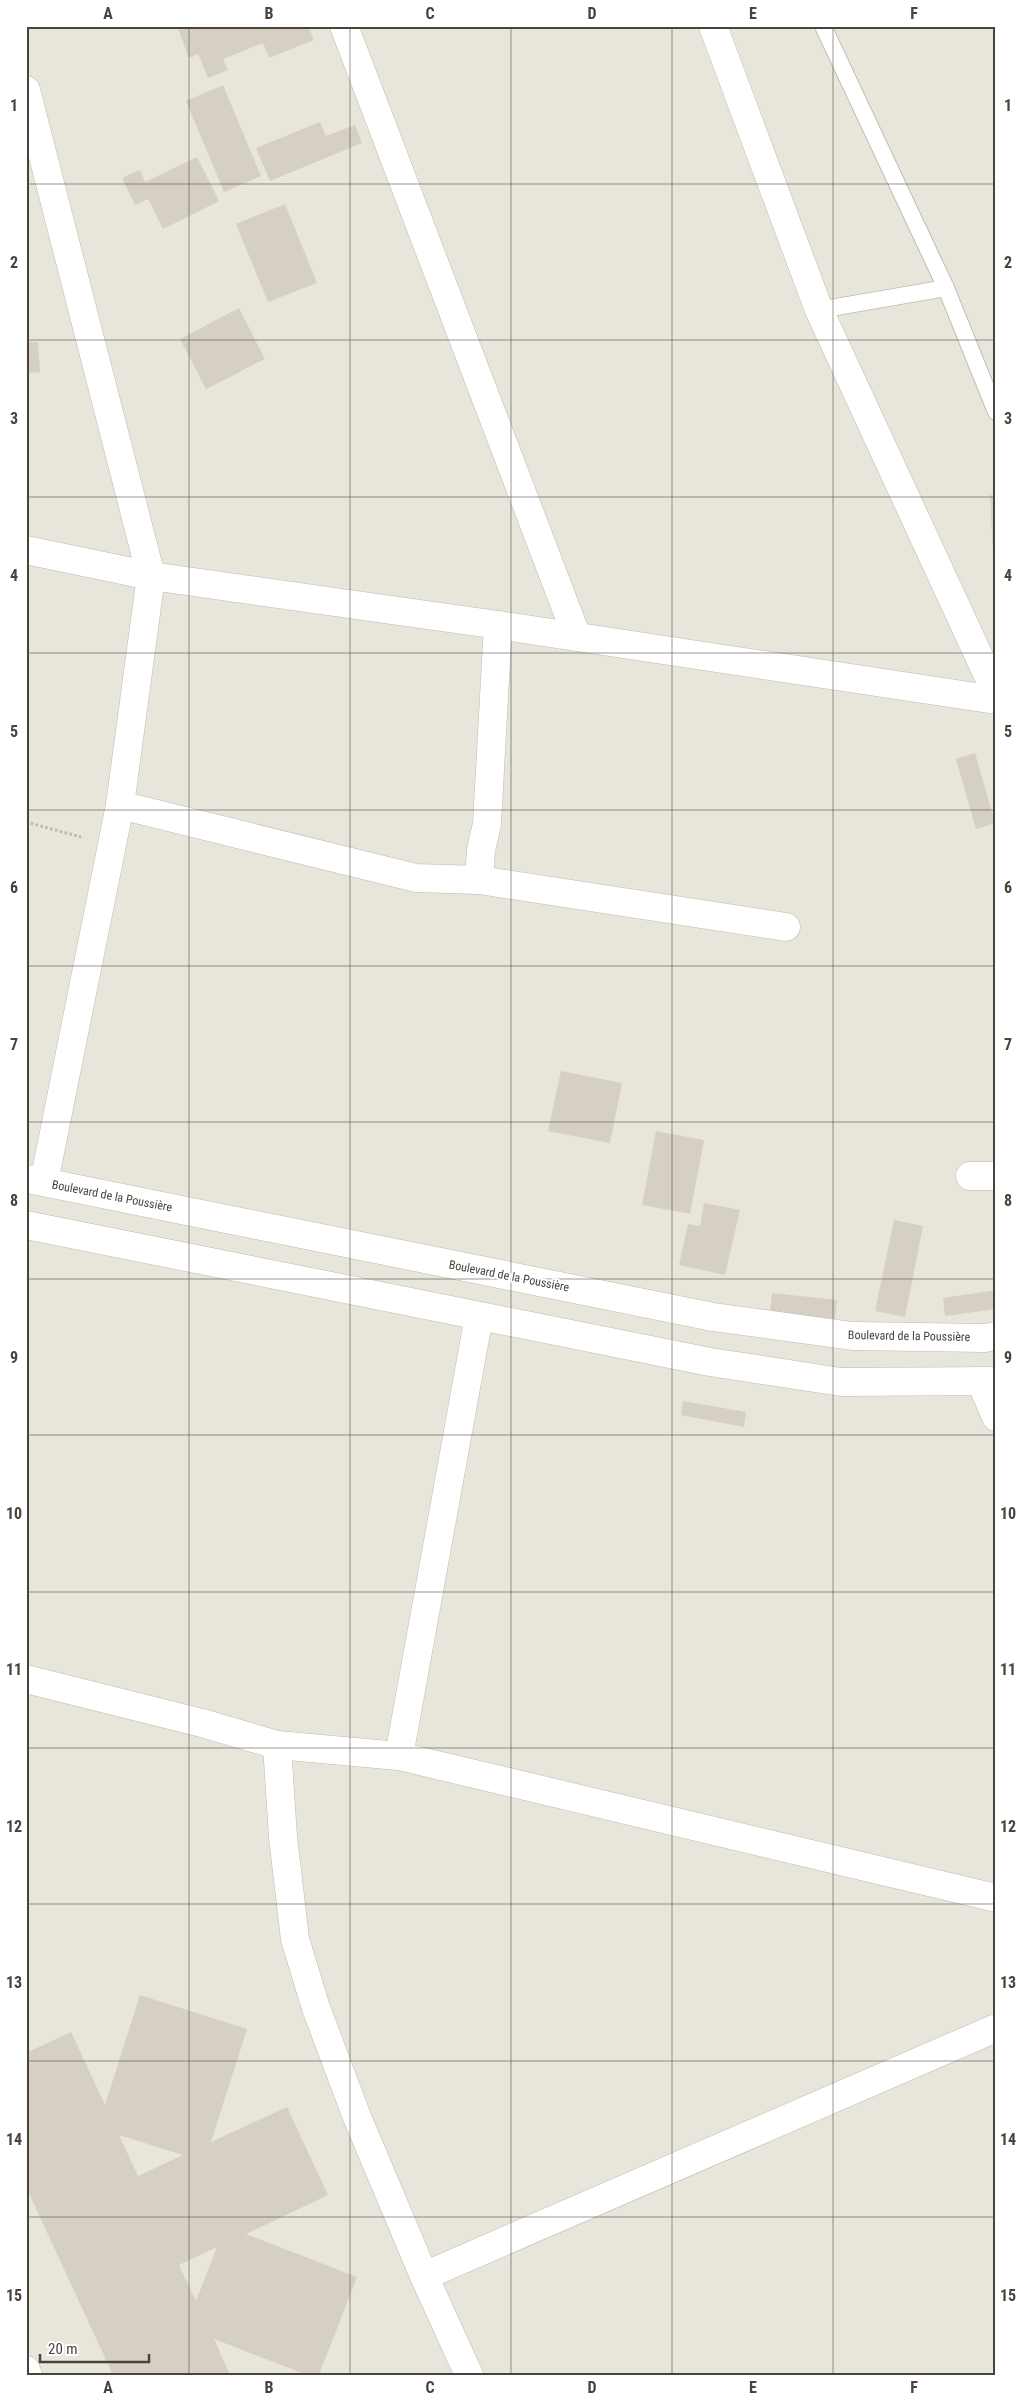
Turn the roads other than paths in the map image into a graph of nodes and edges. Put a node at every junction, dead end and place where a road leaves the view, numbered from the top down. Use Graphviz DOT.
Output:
graph roads {
  1 [pos="344,26"];
  2 [pos="713,26"];
  3 [pos="823,26"];
  4 [pos="26,90"];
  5 [pos="946,288"];
  6 [pos="818,310"];
  7 [pos="996,412"];
  8 [pos="26,550"];
  9 [pos="150,576"];
  10 [pos="498,625"];
  11 [pos="577,637"];
  12 [pos="996,693"];
  13 [pos="996,700"];
  14 [pos="120,805"];
  15 [pos="479,880"];
  16 [pos="786,927"];
  17 [pos="35,1180"];
  18 [pos="26,1225"];
  19 [pos="479,1316"];
  20 [pos="996,1336"];
  21 [pos="989,1381"];
  22 [pos="996,1417"];
  23 [pos="26,1679"];
  24 [pos="277,1745"];
  25 [pos="399,1756"];
  26 [pos="996,1898"];
  27 [pos="996,2028"];
  28 [pos="424,2276"];
  29 [pos="26,2370"];
  30 [pos="28,2375"];
  31 [pos="469,2375"];
  1 -- 11 [label="street"];
  2 -- 6 [label="street"];
  3 -- 5 [label="lane"];
  4 -- 9 [label="street"];
  5 -- 6 [label="lane"];
  5 -- 7 [label="lane"];
  6 -- 12 [label="street"];
  8 -- 9 [label="street"];
  9 -- 10 [label="street"];
  9 -- 14 [label="street"];
  10 -- 11 [label="street"];
  10 -- 15 [label="street"];
  11 -- 13 [label="street"];
  14 -- 15 [label="street"];
  14 -- 17 [label="street"];
  15 -- 16 [label="street"];
  17 -- 20 [label="street, Boulevard de la Poussière"];
  18 -- 19 [label="street"];
  19 -- 21 [label="street"];
  19 -- 25 [label="street"];
  21 -- 22 [label="street"];
  23 -- 24 [label="street"];
  24 -- 25 [label="street"];
  24 -- 28 [label="street"];
  25 -- 26 [label="street"];
  27 -- 28 [label="street"];
  28 -- 31 [label="street"];
  29 -- 30 [label="street"];
}
